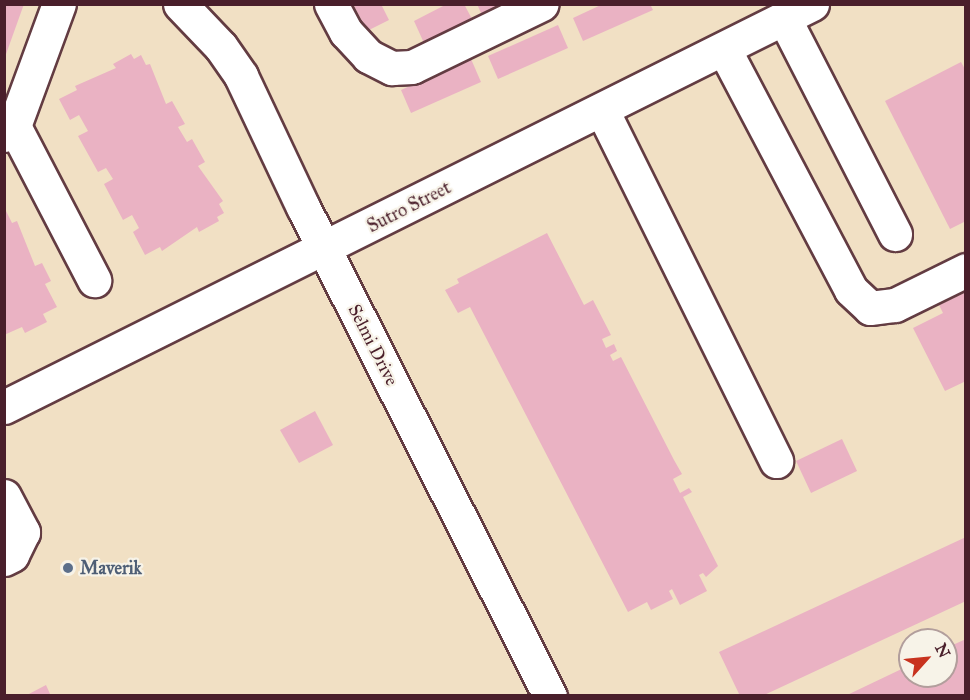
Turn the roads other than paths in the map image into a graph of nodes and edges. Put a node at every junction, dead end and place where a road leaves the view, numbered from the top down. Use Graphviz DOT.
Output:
graph roads {
  1 [pos="59,4"];
  2 [pos="180,4"];
  3 [pos="332,4"];
  4 [pos="542,4"];
  5 [pos="798,11"];
  6 [pos="724,49"];
  7 [pos="602,110"];
  8 [pos="9,130"];
  9 [pos="895,234"];
  10 [pos="324,249"];
  11 [pos="966,270"];
  12 [pos="94,280"];
  13 [pos="4,407"];
  14 [pos="776,461"];
  15 [pos="4,496"];
  16 [pos="4,559"];
  17 [pos="550,696"];
  1 -- 8 [label="street"];
  2 -- 10 [label="street, Selmi Drive"];
  3 -- 4 [label="street"];
  5 -- 6 [label="street, Sutro Street"];
  5 -- 9 [label="street"];
  6 -- 7 [label="street, Sutro Street"];
  6 -- 11 [label="street"];
  7 -- 10 [label="street, Sutro Street"];
  7 -- 14 [label="street"];
  8 -- 12 [label="street"];
  10 -- 13 [label="street, Sutro Street"];
  10 -- 17 [label="street, Selmi Drive"];
  15 -- 16 [label="street"];
}
